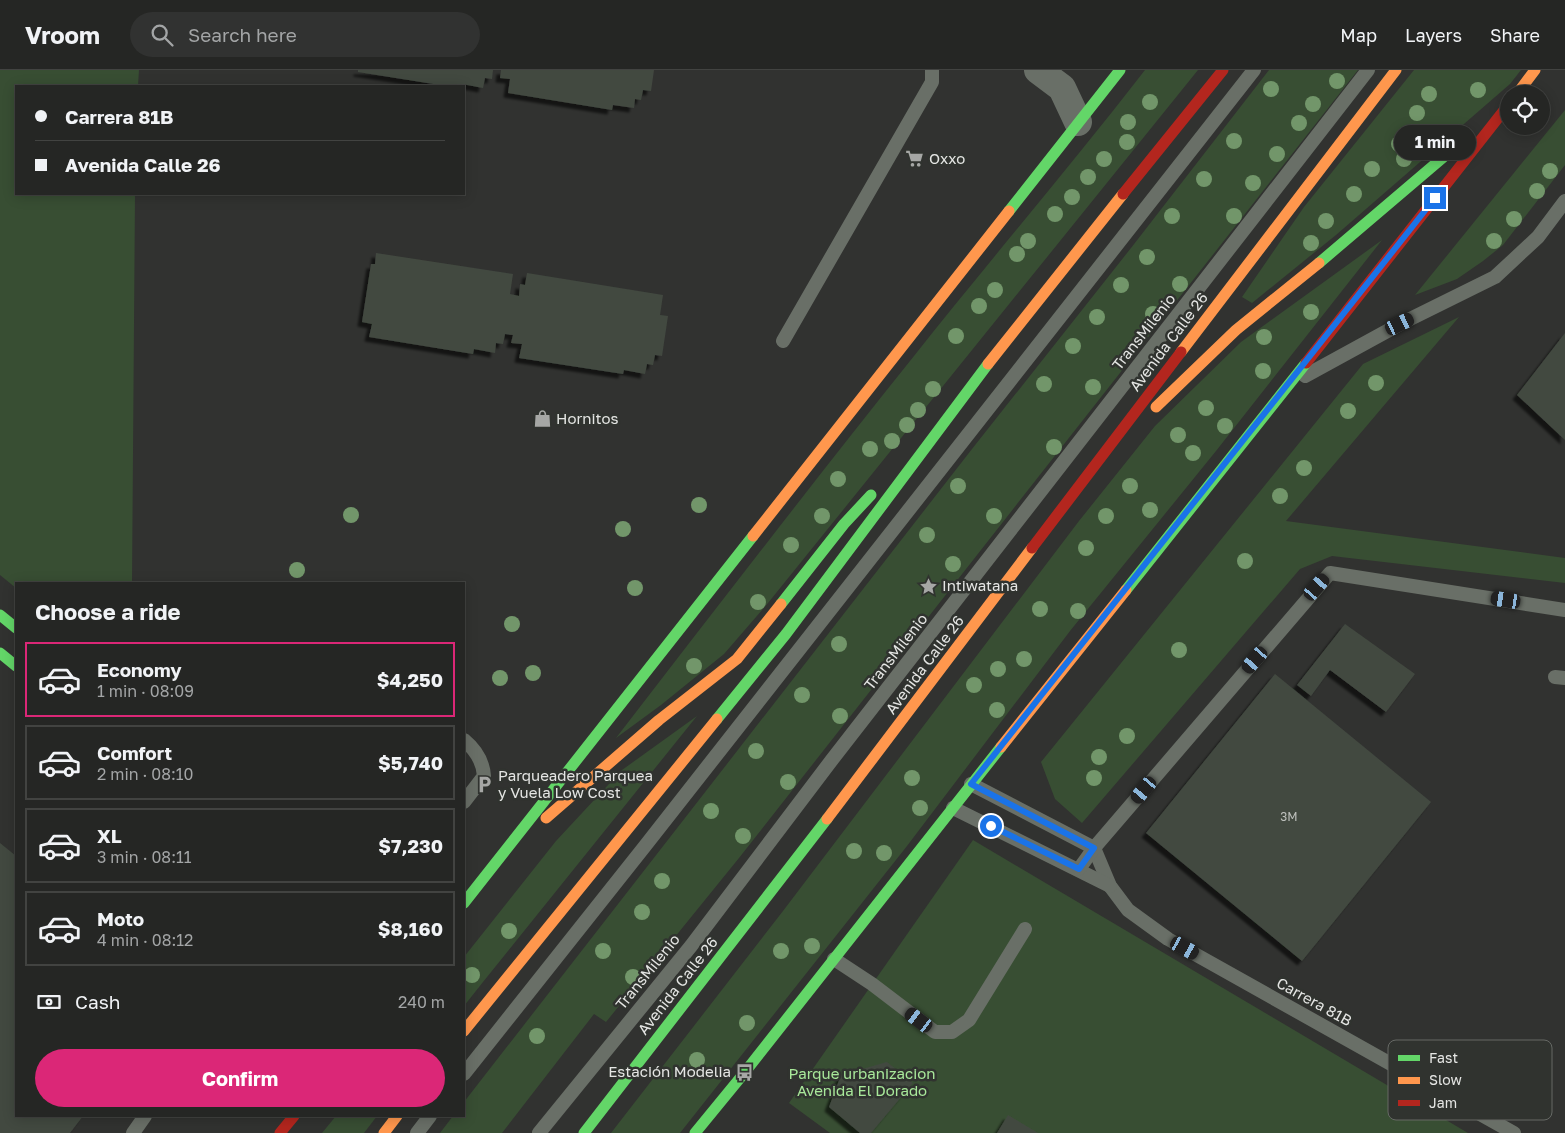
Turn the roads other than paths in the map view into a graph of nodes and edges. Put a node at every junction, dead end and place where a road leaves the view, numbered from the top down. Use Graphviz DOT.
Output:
graph roads {
  1 [pos="932,70"];
  2 [pos="1038,70"];
  3 [pos="1120,70"];
  4 [pos="1223,70"];
  5 [pos="1254,70"];
  6 [pos="1368,70"];
  7 [pos="1396,70"];
  8 [pos="1535,70"];
  9 [pos="1524,85"];
  10 [pos="1500,110"];
  11 [pos="1500,114"];
  12 [pos="1078,122"];
  13 [pos="1565,201"];
  14 [pos="783,341"];
  15 [pos="1288,385"];
  16 [pos="969,390"];
  17 [pos="1094,467"];
  18 [pos="896,468"];
  19 [pos="877,489"];
  20 [pos="1565,610"];
  21 [pos="0,615"];
  22 [pos="15,627"];
  23 [pos="0,653"];
  24 [pos="15,665"];
  25 [pos="465,741"];
  26 [pos="971,784"];
  27 [pos="465,801"];
  28 [pos="953,808"];
  29 [pos="1094,848"];
  30 [pos="502,856"];
  31 [pos="1079,869"];
  32 [pos="1110,886"];
  33 [pos="465,902"];
  34 [pos="1025,929"];
  35 [pos="834,959"];
  36 [pos="465,1030"];
  37 [pos="1388,1062"];
  38 [pos="465,1073"];
  39 [pos="143,1117"];
  40 [pos="293,1117"];
  41 [pos="396,1117"];
  42 [pos="429,1117"];
  43 [pos="1491,1120"];
  44 [pos="133,1133"];
  45 [pos="280,1133"];
  46 [pos="384,1133"];
  47 [pos="417,1133"];
  48 [pos="539,1133"];
  49 [pos="584,1133"];
  50 [pos="695,1133"];
  51 [pos="1514,1133"];
  1 -- 14 [label="lane"];
  2 -- 12 [label="street"];
  3 -- 12 [label="main road"];
  4 -- 16 [label="main road"];
  5 -- 38 [label="lane"];
  6 -- 48 [label="lane, TransMilenio"];
  7 -- 17 [label="main road, Avenida Calle 26"];
  8 -- 9 [label="main road"];
  10 -- 17 [label="main road"];
  11 -- 15 [label="main road"];
  12 -- 30 [label="main road"];
  13 -- 15 [label="lane"];
  15 -- 26 [label="main road"];
  16 -- 18 [label="main road"];
  16 -- 36 [label="main road"];
  17 -- 49 [label="main road, Avenida Calle 26"];
  19 -- 30 [label="main road"];
  20 -- 29 [label="lane"];
  21 -- 22 [label="main road"];
  23 -- 24 [label="main road"];
  25 -- 27 [label="lane"];
  26 -- 28 [label="main road"];
  26 -- 29 [label="lane"];
  28 -- 31 [label="lane, Carrera 81B"];
  28 -- 35 [label="main road"];
  29 -- 31 [label="lane"];
  29 -- 32 [label="lane, Carrera 81B"];
  30 -- 33 [label="main road"];
  31 -- 32 [label="lane, Carrera 81B"];
  32 -- 37 [label="lane, Carrera 81B"];
  34 -- 35 [label="lane"];
  35 -- 50 [label="main road"];
  39 -- 44 [label="lane"];
  40 -- 45 [label="main road"];
  41 -- 46 [label="main road"];
  42 -- 47 [label="lane"];
  43 -- 51 [label="lane, Carrera 81B"];
}
